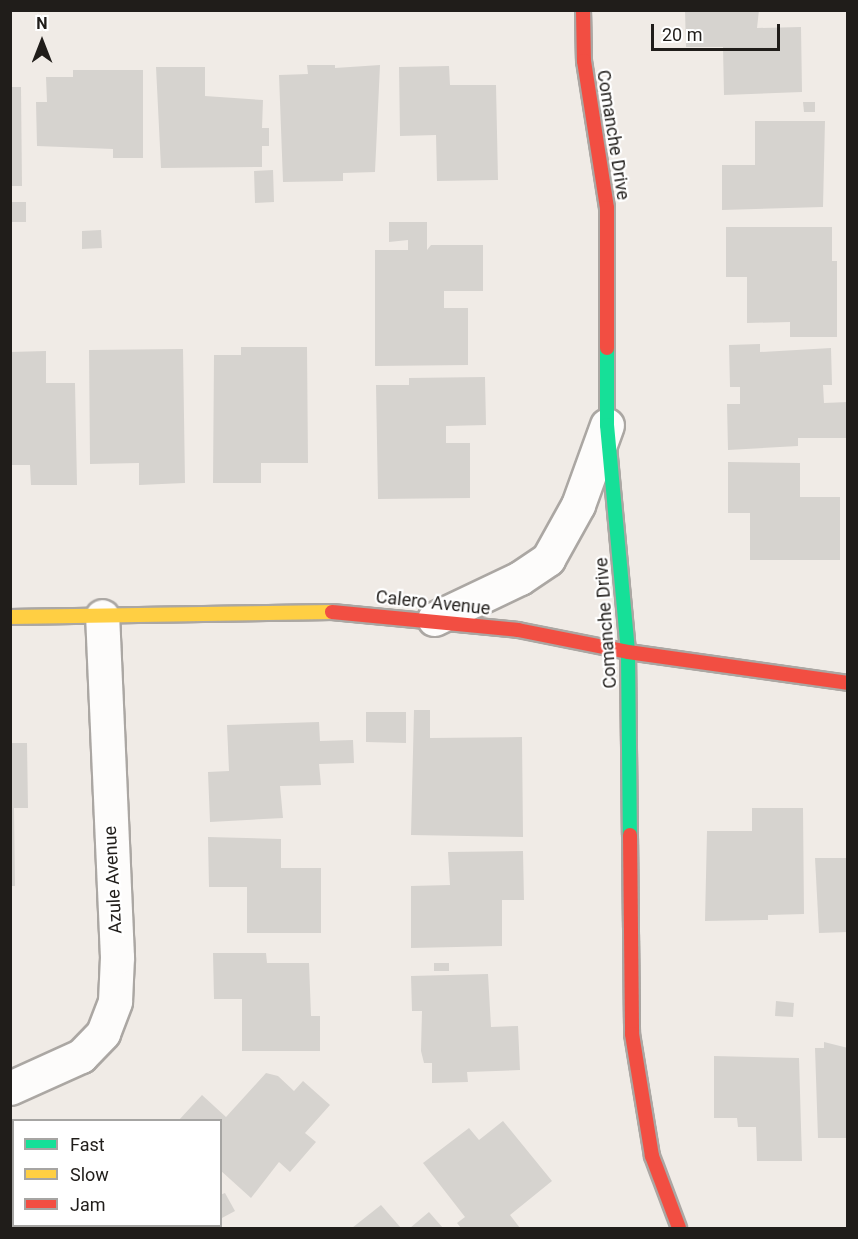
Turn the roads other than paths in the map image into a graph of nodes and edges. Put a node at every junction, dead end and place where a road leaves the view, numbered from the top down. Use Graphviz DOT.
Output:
graph roads {
  1 [pos="583,10"];
  2 [pos="607,425"];
  3 [pos="102,616"];
  4 [pos="10,617"];
  5 [pos="434,619"];
  6 [pos="628,652"];
  7 [pos="848,683"];
  8 [pos="10,1088"];
  9 [pos="679,1228"];
  1 -- 2 [label="street, Comanche Drive"];
  2 -- 5 [label="street"];
  2 -- 6 [label="street, Comanche Drive"];
  3 -- 4 [label="street, Calero Avenue"];
  3 -- 5 [label="street, Calero Avenue"];
  3 -- 8 [label="street, Azule Avenue"];
  5 -- 6 [label="street, Calero Avenue"];
  6 -- 7 [label="street, Calero Avenue"];
  6 -- 9 [label="street, Comanche Drive"];
}
